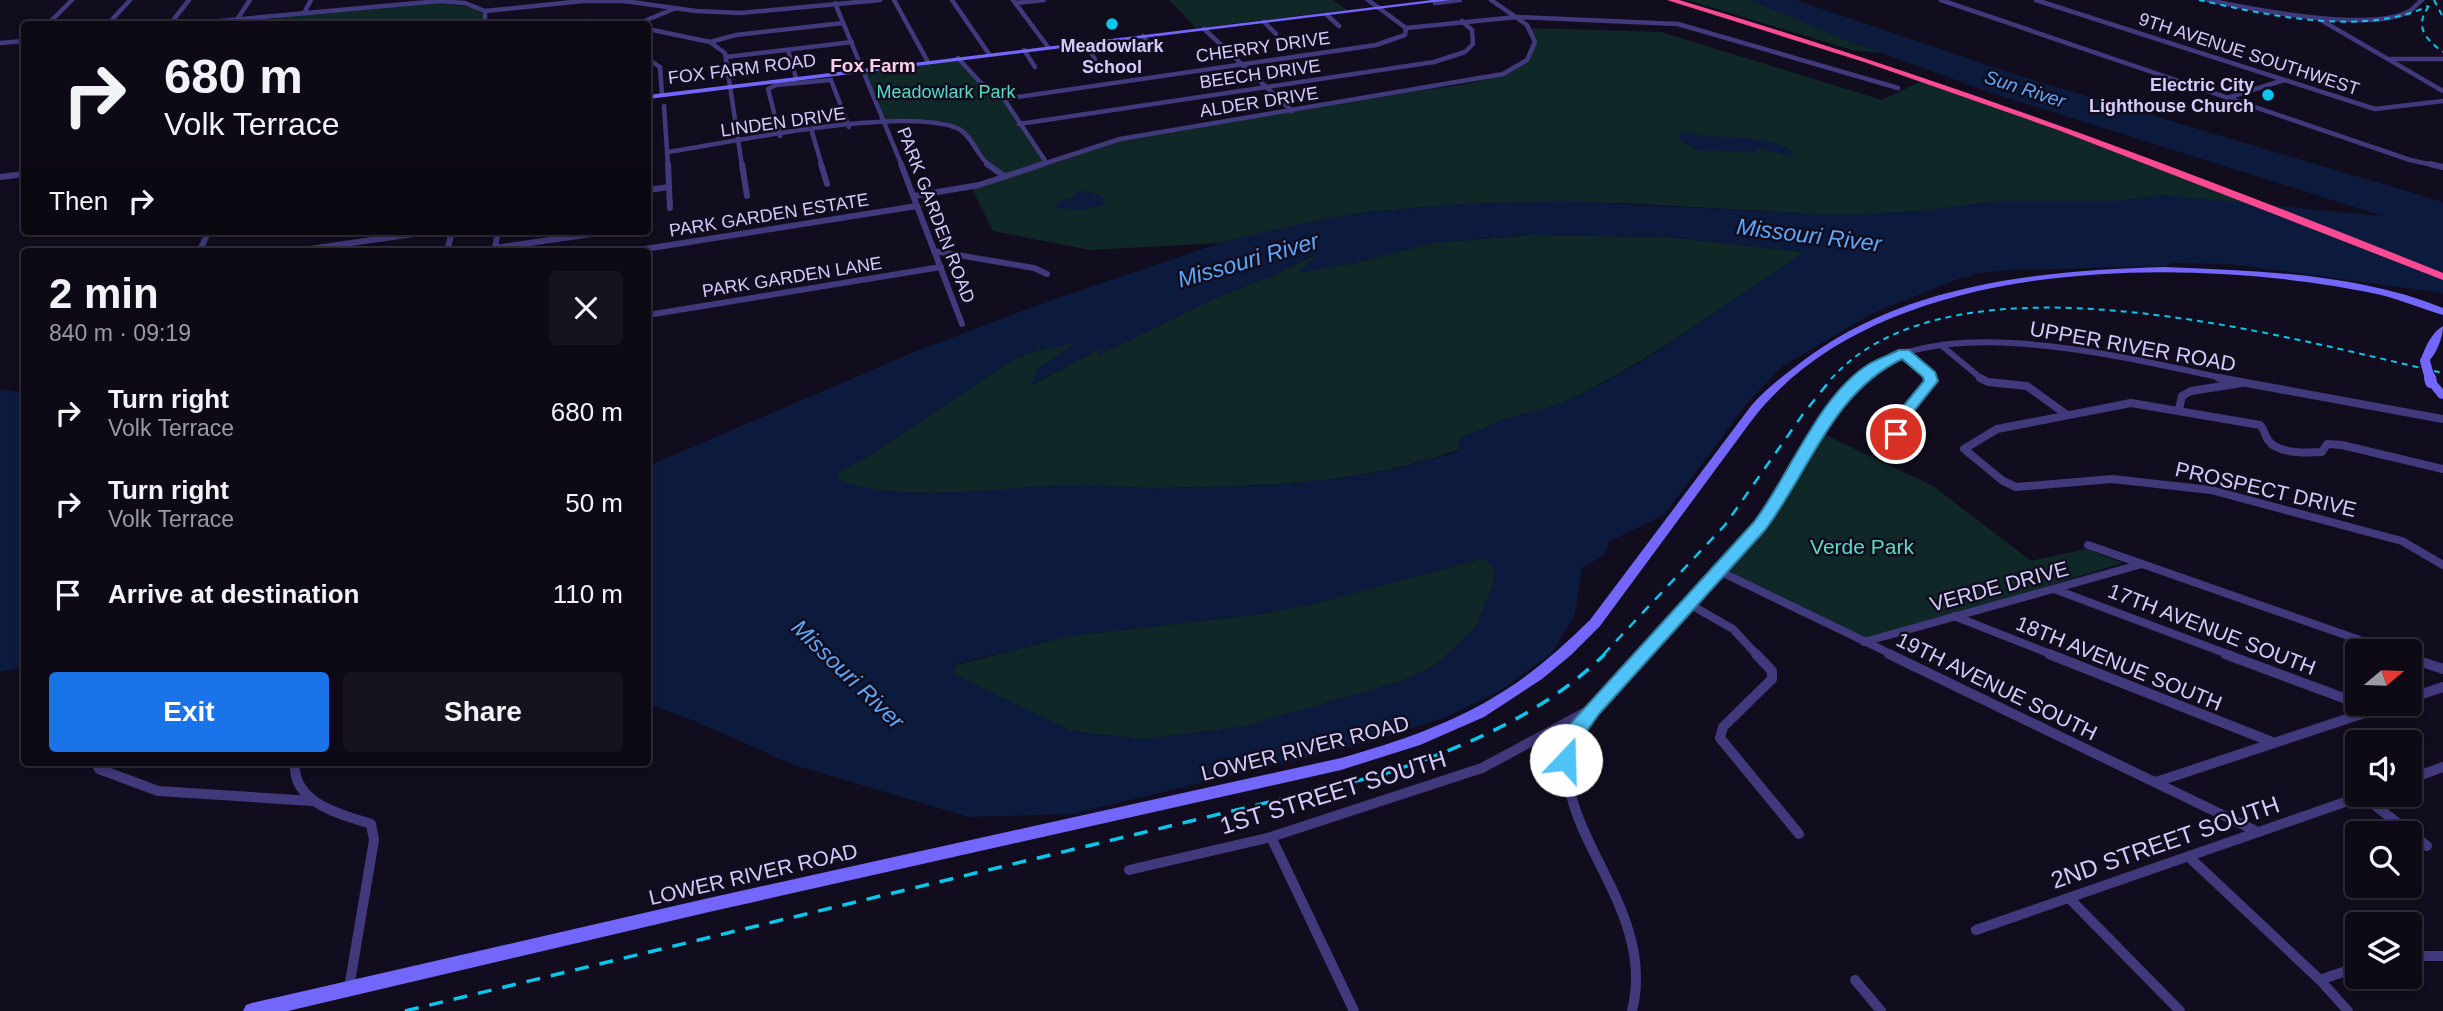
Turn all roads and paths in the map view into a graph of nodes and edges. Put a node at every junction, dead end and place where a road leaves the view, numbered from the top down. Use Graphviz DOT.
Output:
graph roads {
  1 [pos="72,0"];
  2 [pos="130,0"];
  3 [pos="189,0"];
  4 [pos="250,0"];
  5 [pos="311,0"];
  6 [pos="365,0"];
  7 [pos="472,0"];
  8 [pos="880,0"];
  9 [pos="894,0"];
  10 [pos="952,0"];
  11 [pos="1044,0"];
  12 [pos="1368,0"];
  13 [pos="1448,0"];
  14 [pos="1460,0"];
  15 [pos="1491,0"];
  16 [pos="1671,0"];
  17 [pos="1684,0"];
  18 [pos="1941,0"];
  19 [pos="2036,0"];
  20 [pos="2208,0"];
  21 [pos="2423,0"];
  22 [pos="595,1"];
  23 [pos="1435,1"];
  24 [pos="835,2"];
  25 [pos="1014,2"];
  26 [pos="465,3"];
  27 [pos="362,7"];
  28 [pos="677,8"];
  29 [pos="1382,9"];
  30 [pos="485,12"];
  31 [pos="303,13"];
  32 [pos="1327,15"];
  33 [pos="1517,17"];
  34 [pos="2316,17"];
  35 [pos="51,21"];
  36 [pos="111,21"];
  37 [pos="172,21"];
  38 [pos="237,21"];
  39 [pos="243,21"];
  40 [pos="485,21"];
  41 [pos="644,21"];
  42 [pos="1462,21"];
  43 [pos="1264,22"];
  44 [pos="843,23"];
  45 [pos="1339,26"];
  46 [pos="1406,28"];
  47 [pos="651,30"];
  48 [pos="1204,30"];
  49 [pos="1276,34"];
  50 [pos="1143,36"];
  51 [pos="21,41"];
  52 [pos="710,42"];
  53 [pos="0,43"];
  54 [pos="852,43"];
  55 [pos="1084,43"];
  56 [pos="1048,47"];
  57 [pos="788,50"];
  58 [pos="1024,50"];
  59 [pos="1155,51"];
  60 [pos="989,54"];
  61 [pos="726,57"];
  62 [pos="958,58"];
  63 [pos="1095,59"];
  64 [pos="2387,59"];
  65 [pos="2443,59"];
  66 [pos="651,61"];
  67 [pos="928,62"];
  68 [pos="1241,65"];
  69 [pos="1035,67"];
  70 [pos="864,70"];
  71 [pos="796,78"];
  72 [pos="2284,80"];
  73 [pos="730,86"];
  74 [pos="1266,87"];
  75 [pos="1898,88"];
  76 [pos="2443,91"];
  77 [pos="662,95"];
  78 [pos="651,97"];
  79 [pos="2227,98"];
  80 [pos="1004,99"];
  81 [pos="2443,101"];
  82 [pos="664,106"];
  83 [pos="1292,111"];
  84 [pos="885,122"];
  85 [pos="1019,124"];
  86 [pos="849,127"];
  87 [pos="813,132"];
  88 [pos="780,136"];
  89 [pos="740,141"];
  90 [pos="668,152"];
  91 [pos="1046,162"];
  92 [pos="2443,167"];
  93 [pos="21,174"];
  94 [pos="1004,176"];
  95 [pos="0,177"];
  96 [pos="827,184"];
  97 [pos="669,187"];
  98 [pos="651,190"];
  99 [pos="747,196"];
  100 [pos="914,196"];
  101 [pos="2255,197"];
  102 [pos="917,206"];
  103 [pos="670,208"];
  104 [pos="407,235"];
  105 [pos="584,235"];
  106 [pos="317,248"];
  107 [pos="495,248"];
  108 [pos="651,248"];
  109 [pos="934,251"];
  110 [pos="941,267"];
  111 [pos="2443,271"];
  112 [pos="1048,274"];
  113 [pos="2443,277"];
  114 [pos="2443,312"];
  115 [pos="651,315"];
  116 [pos="962,324"];
  117 [pos="2443,329"];
  118 [pos="1942,346"];
  119 [pos="1904,353"];
  120 [pos="2245,382"];
  121 [pos="2443,396"];
  122 [pos="2179,409"];
  123 [pos="2067,415"];
  124 [pos="2443,419"];
  125 [pos="1896,434"];
  126 [pos="2443,469"];
  127 [pos="2088,545"];
  128 [pos="2142,564"];
  129 [pos="2443,565"];
  130 [pos="1721,572"];
  131 [pos="2054,589"];
  132 [pos="1691,604"];
  133 [pos="1954,616"];
  134 [pos="2357,639"];
  135 [pos="1864,642"];
  136 [pos="2422,662"];
  137 [pos="2443,669"];
  138 [pos="2443,687"];
  139 [pos="2422,694"];
  140 [pos="2345,698"];
  141 [pos="1593,709"];
  142 [pos="2353,716"];
  143 [pos="1541,737"];
  144 [pos="2272,742"];
  145 [pos="1569,749"];
  146 [pos="98,766"];
  147 [pos="295,766"];
  148 [pos="2443,767"];
  149 [pos="2422,775"];
  150 [pos="2155,782"];
  151 [pos="316,801"];
  152 [pos="2345,802"];
  153 [pos="2380,807"];
  154 [pos="2258,832"];
  155 [pos="1799,834"];
  156 [pos="1271,837"];
  157 [pos="2427,846"];
  158 [pos="2189,857"];
  159 [pos="1129,870"];
  160 [pos="2069,898"];
  161 [pos="1976,930"];
  162 [pos="2422,956"];
  163 [pos="2443,957"];
  164 [pos="2345,971"];
  165 [pos="1855,980"];
  166 [pos="2320,980"];
  167 [pos="349,988"];
  168 [pos="251,1011"];
  169 [pos="1354,1011"];
  170 [pos="1632,1011"];
  171 [pos="1881,1011"];
  172 [pos="2180,1011"];
  173 [pos="2348,1011"];
  1 -- 35 [label="street"];
  2 -- 36 [label="street"];
  3 -- 37 [label="street"];
  4 -- 38 [label="street"];
  5 -- 31 [label="street"];
  6 -- 27 [label="street"];
  7 -- 26 [label="street"];
  8 -- 24 [label="street"];
  9 -- 67 [label="street"];
  10 -- 60 [label="street"];
  11 -- 25 [label="street"];
  12 -- 29 [label="street"];
  13 -- 23 [label="street, FOX FARM ROAD"];
  14 -- 23 [label="street, FOX FARM ROAD"];
  15 -- 33 [label="street, ALDER DRIVE"];
  16 -- 101 [label="highway"];
  17 -- 101 [label="highway"];
  18 -- 79 [label="street"];
  19 -- 72 [label="street, 9TH AVENUE SOUTHWEST"];
  20 -- 34 [label="street"];
  21 -- 34 [label="street"];
  22 -- 28 [label="street"];
  22 -- 30 [label="street"];
  23 -- 29 [label="street, FOX FARM ROAD"];
  24 -- 28 [label="street"];
  24 -- 44 [label="street, PARK GARDEN ROAD"];
  25 -- 56 [label="street"];
  26 -- 27 [label="street"];
  26 -- 30 [label="street"];
  27 -- 31 [label="street"];
  28 -- 41 [label="street"];
  29 -- 32 [label="street, FOX FARM ROAD"];
  29 -- 46 [label="street"];
  30 -- 40 [label="street"];
  31 -- 39 [label="street"];
  32 -- 43 [label="street, FOX FARM ROAD"];
  32 -- 45 [label="street"];
  33 -- 42 [label="street"];
  33 -- 75 [label="street"];
  33 -- 83 [label="street, ALDER DRIVE"];
  34 -- 64 [label="street"];
  42 -- 46 [label="street"];
  42 -- 74 [label="street, BEECH DRIVE"];
  43 -- 48 [label="street, FOX FARM ROAD"];
  43 -- 49 [label="street"];
  44 -- 52 [label="street"];
  44 -- 54 [label="street, PARK GARDEN ROAD"];
  46 -- 68 [label="street, CHERRY DRIVE"];
  47 -- 52 [label="street"];
  48 -- 50 [label="street, FOX FARM ROAD"];
  48 -- 68 [label="street"];
  50 -- 55 [label="street, FOX FARM ROAD"];
  50 -- 59 [label="street"];
  51 -- 53 [label="street"];
  52 -- 61 [label="street"];
  54 -- 57 [label="street"];
  54 -- 70 [label="street, PARK GARDEN ROAD"];
  55 -- 56 [label="street, FOX FARM ROAD"];
  55 -- 63 [label="street"];
  56 -- 58 [label="street, FOX FARM ROAD"];
  57 -- 61 [label="street"];
  57 -- 71 [label="street"];
  58 -- 60 [label="street, FOX FARM ROAD"];
  58 -- 69 [label="street"];
  60 -- 62 [label="street, FOX FARM ROAD"];
  61 -- 73 [label="street"];
  62 -- 67 [label="street, FOX FARM ROAD"];
  62 -- 80 [label="street"];
  64 -- 65 [label="street"];
  64 -- 76 [label="street"];
  66 -- 77 [label="street"];
  67 -- 70 [label="street, FOX FARM ROAD"];
  68 -- 74 [label="street"];
  68 -- 80 [label="street, CHERRY DRIVE"];
  70 -- 71 [label="street, FOX FARM ROAD"];
  70 -- 84 [label="street, PARK GARDEN ROAD"];
  71 -- 73 [label="street, FOX FARM ROAD"];
  72 -- 79 [label="street"];
  72 -- 81 [label="street, 9TH AVENUE SOUTHWEST"];
  73 -- 77 [label="street, FOX FARM ROAD"];
  73 -- 89 [label="street"];
  74 -- 83 [label="street"];
  74 -- 85 [label="street, BEECH DRIVE"];
  77 -- 78 [label="street, FOX FARM ROAD"];
  79 -- 92 [label="street"];
  80 -- 85 [label="street"];
  82 -- 90 [label="street"];
  83 -- 91 [label="street, ALDER DRIVE"];
  84 -- 86 [label="street, LINDEN DRIVE"];
  84 -- 94 [label="street, LINDEN DRIVE"];
  84 -- 100 [label="street, PARK GARDEN ROAD"];
  85 -- 91 [label="street"];
  86 -- 87 [label="street, LINDEN DRIVE"];
  86 -- 88 [label="street"];
  87 -- 88 [label="street, LINDEN DRIVE"];
  87 -- 96 [label="street"];
  88 -- 89 [label="street, LINDEN DRIVE"];
  89 -- 90 [label="street, LINDEN DRIVE"];
  89 -- 99 [label="street"];
  90 -- 97 [label="street"];
  91 -- 94 [label="street, ALDER DRIVE"];
  93 -- 95 [label="street"];
  94 -- 100 [label="street, ALDER DRIVE"];
  97 -- 98 [label="street"];
  97 -- 103 [label="street"];
  100 -- 102 [label="street, PARK GARDEN ROAD"];
  101 -- 111 [label="highway"];
  101 -- 113 [label="highway"];
  102 -- 108 [label="street, PARK GARDEN ESTATE"];
  102 -- 109 [label="street, PARK GARDEN ROAD"];
  104 -- 106 [label="street"];
  105 -- 107 [label="street"];
  109 -- 110 [label="street, PARK GARDEN ROAD"];
  109 -- 112 [label="street"];
  110 -- 115 [label="street, PARK GARDEN LANE"];
  110 -- 116 [label="street, PARK GARDEN ROAD"];
  114 -- 167 [label="street, LOWER RIVER ROAD"];
  117 -- 121 [label="street, bridge"];
  118 -- 119 [label="street, UPPER RIVER ROAD"];
  118 -- 120 [label="street, UPPER RIVER ROAD"];
  118 -- 123 [label="street"];
  119 -- 125 [label="street"];
  119 -- 130 [label="street, UPPER RIVER ROAD"];
  120 -- 122 [label="street"];
  120 -- 124 [label="street, UPPER RIVER ROAD"];
  122 -- 123 [label="street, PROSPECT DRIVE"];
  122 -- 126 [label="street, PROSPECT DRIVE"];
  123 -- 129 [label="street, PROSPECT DRIVE"];
  127 -- 128 [label="street"];
  128 -- 131 [label="street, VERDE DRIVE"];
  128 -- 134 [label="street"];
  130 -- 132 [label="street, UPPER RIVER ROAD"];
  130 -- 135 [label="street, 19TH AVENUE SOUTH"];
  131 -- 133 [label="street, VERDE DRIVE"];
  131 -- 140 [label="street, 17TH AVENUE SOUTH"];
  132 -- 141 [label="street, UPPER RIVER ROAD"];
  132 -- 155 [label="street"];
  133 -- 135 [label="street, VERDE DRIVE"];
  133 -- 144 [label="street, 18TH AVENUE SOUTH"];
  135 -- 150 [label="street, 19TH AVENUE SOUTH"];
  136 -- 137 [label="street"];
  138 -- 139 [label="street"];
  141 -- 143 [label="street, 1ST STREET SOUTH"];
  141 -- 145 [label="street, UPPER RIVER ROAD"];
  142 -- 144 [label="street"];
  143 -- 145 [label="street"];
  143 -- 156 [label="street, 1ST STREET SOUTH"];
  144 -- 150 [label="street"];
  145 -- 170 [label="street, UPPER RIVER ROAD"];
  146 -- 151 [label="street"];
  147 -- 151 [label="street"];
  148 -- 149 [label="street"];
  150 -- 154 [label="street, 19TH AVENUE SOUTH"];
  151 -- 167 [label="street"];
  152 -- 154 [label="street, 2ND STREET SOUTH"];
  153 -- 157 [label="street"];
  154 -- 158 [label="street, 2ND STREET SOUTH"];
  156 -- 159 [label="street, 1ST STREET SOUTH"];
  156 -- 169 [label="street"];
  158 -- 160 [label="street, 2ND STREET SOUTH"];
  158 -- 166 [label="street"];
  160 -- 161 [label="street, 2ND STREET SOUTH"];
  160 -- 172 [label="street"];
  162 -- 163 [label="street"];
  164 -- 166 [label="street"];
  165 -- 171 [label="street"];
  166 -- 173 [label="street"];
  167 -- 168 [label="street, LOWER RIVER ROAD"];
}
